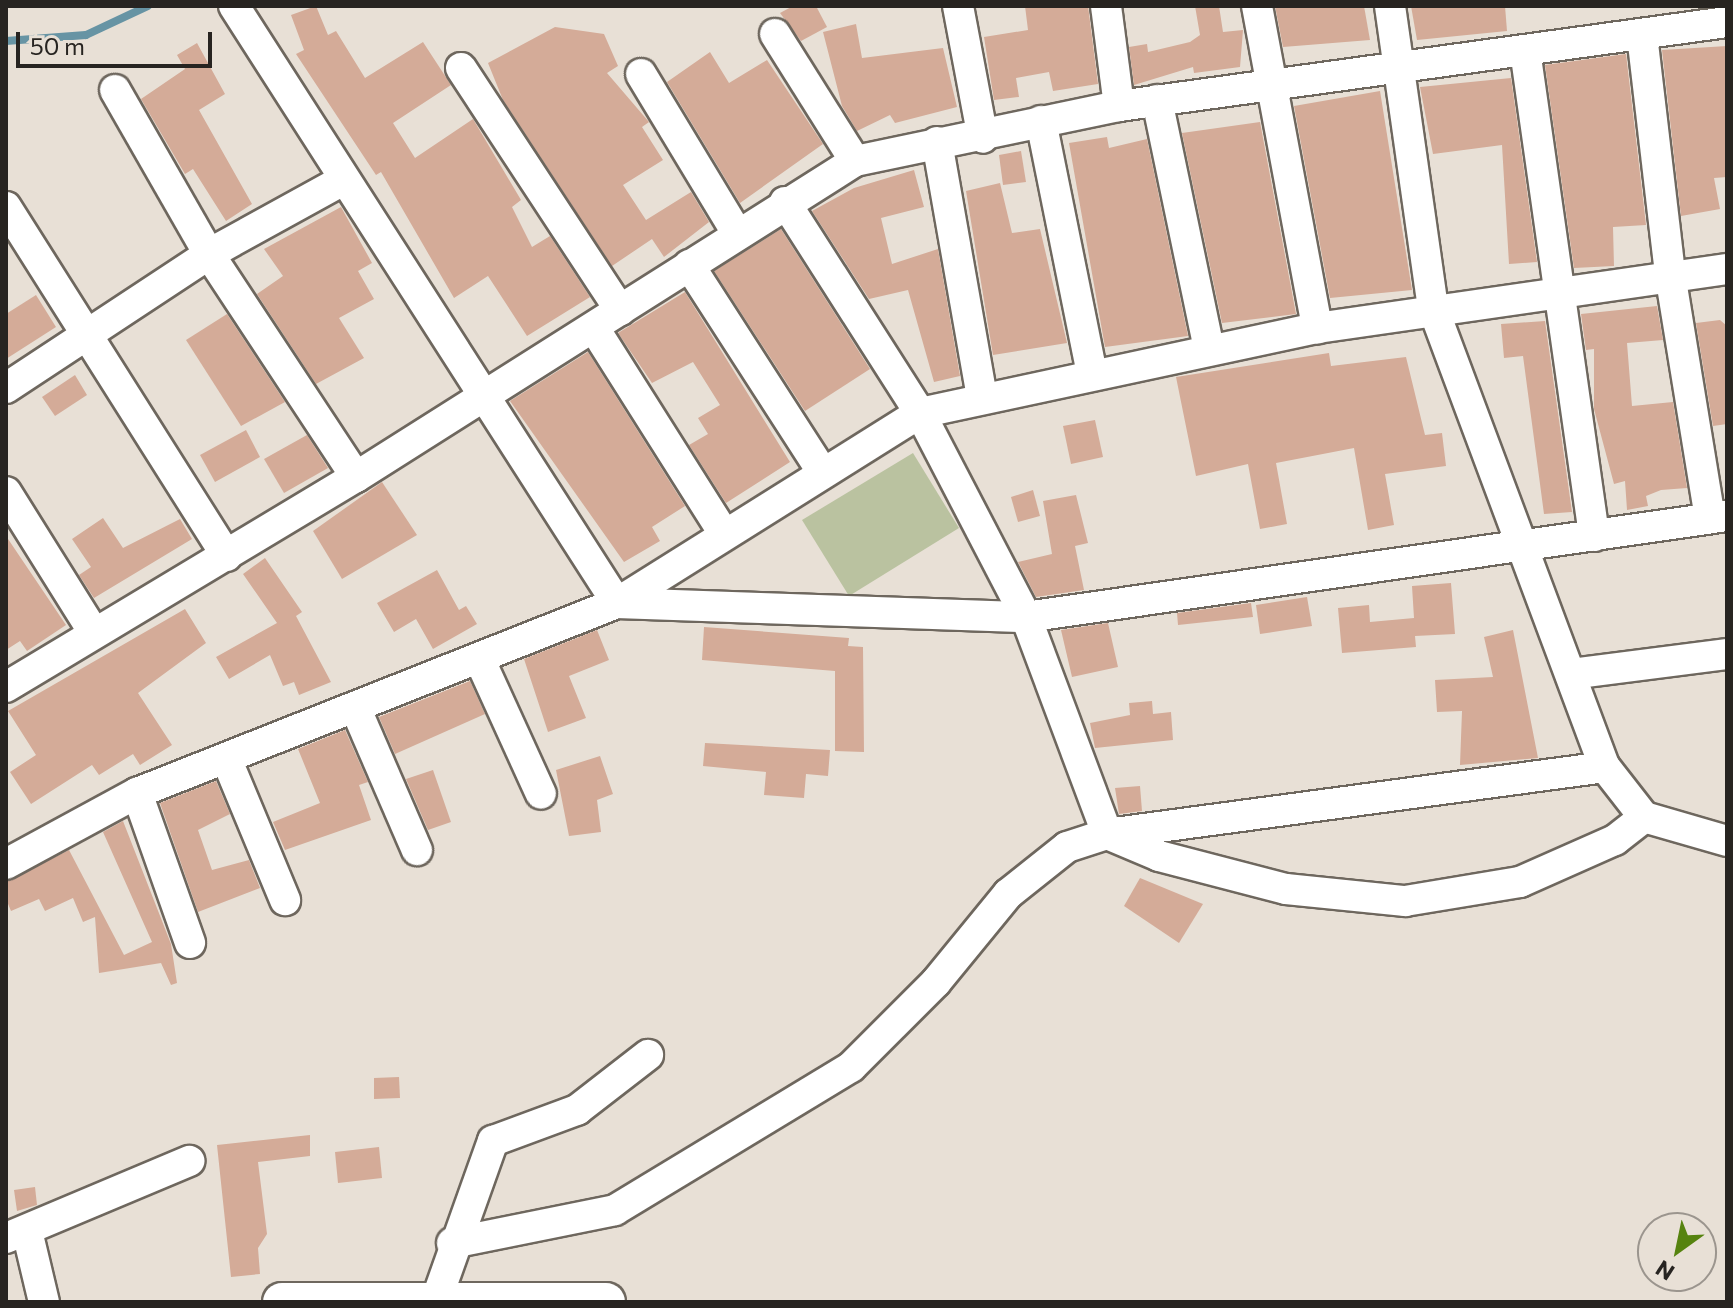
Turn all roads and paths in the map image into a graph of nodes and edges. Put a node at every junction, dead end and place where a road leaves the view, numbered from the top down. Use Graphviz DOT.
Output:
graph roads {
  1 [pos="234,6"];
  2 [pos="958,6"];
  3 [pos="1106,6"];
  4 [pos="1257,6"];
  5 [pos="1390,6"];
  6 [pos="1727,22"];
  7 [pos="775,34"];
  8 [pos="1642,35"];
  9 [pos="1525,50"];
  10 [pos="461,68"];
  11 [pos="1399,73"];
  12 [pos="641,74"];
  13 [pos="1272,89"];
  14 [pos="115,90"];
  15 [pos="1157,100"];
  16 [pos="1119,106"];
  17 [pos="1041,121"];
  18 [pos="983,138"];
  19 [pos="937,142"];
  20 [pos="855,161"];
  21 [pos="341,181"];
  22 [pos="785,202"];
  23 [pos="6,207"];
  24 [pos="737,233"];
  25 [pos="209,254"];
  26 [pos="689,265"];
  27 [pos="1727,269"];
  28 [pos="1670,274"];
  29 [pos="1556,289"];
  30 [pos="1433,308"];
  31 [pos="620,310"];
  32 [pos="594,328"];
  33 [pos="1317,328"];
  34 [pos="91,332"];
  35 [pos="1209,349"];
  36 [pos="1092,374"];
  37 [pos="6,388"];
  38 [pos="483,395"];
  39 [pos="982,396"];
  40 [pos="920,413"];
  41 [pos="823,473"];
  42 [pos="356,477"];
  43 [pos="6,492"];
  44 [pos="1719,517"];
  45 [pos="724,534"];
  46 [pos="1594,536"];
  47 [pos="1526,546"];
  48 [pos="227,556"];
  49 [pos="617,603"];
  50 [pos="1026,617"];
  51 [pos="94,633"];
  52 [pos="1727,654"];
  53 [pos="479,658"];
  54 [pos="1571,674"];
  55 [pos="6,687"];
  56 [pos="355,707"];
  57 [pos="226,758"];
  58 [pos="1605,767"];
  59 [pos="137,793"];
  60 [pos="541,794"];
  61 [pos="1644,817"];
  62 [pos="1107,834"];
  63 [pos="1727,841"];
  64 [pos="417,850"];
  65 [pos="6,864"];
  66 [pos="285,900"];
  67 [pos="190,943"];
  68 [pos="648,1055"];
  69 [pos="189,1161"];
  70 [pos="17,1236"];
  71 [pos="452,1243"];
  72 [pos="437,1298"];
  73 [pos="522,1301"];
  74 [pos="44,1302"];
  75 [pos="282,1302"];
  76 [pos="606,1302"];
  1 -- 21 [label="street"];
  2 -- 18 [label="street"];
  3 -- 16 [label="street"];
  4 -- 13 [label="street"];
  5 -- 11 [label="street"];
  6 -- 8 [label="street"];
  7 -- 20 [label="street"];
  8 -- 9 [label="street"];
  8 -- 28 [label="street"];
  9 -- 11 [label="street"];
  9 -- 29 [label="street"];
  10 -- 31 [label="street"];
  11 -- 13 [label="street"];
  11 -- 30 [label="street"];
  12 -- 24 [label="street"];
  13 -- 15 [label="street"];
  13 -- 33 [label="street"];
  14 -- 25 [label="street"];
  15 -- 16 [label="street"];
  15 -- 35 [label="street"];
  16 -- 17 [label="street"];
  17 -- 18 [label="street"];
  17 -- 36 [label="street"];
  18 -- 19 [label="street"];
  19 -- 20 [label="street"];
  19 -- 39 [label="street"];
  20 -- 22 [label="street"];
  21 -- 25 [label="street"];
  21 -- 38 [label="street"];
  22 -- 24 [label="street"];
  22 -- 40 [label="street"];
  23 -- 34 [label="street"];
  24 -- 26 [label="street"];
  25 -- 34 [label="street"];
  25 -- 42 [label="street"];
  26 -- 31 [label="street"];
  26 -- 41 [label="street"];
  27 -- 28 [label="street"];
  28 -- 29 [label="street"];
  28 -- 44 [label="street"];
  29 -- 30 [label="street"];
  29 -- 46 [label="street"];
  30 -- 33 [label="street"];
  30 -- 47 [label="street"];
  31 -- 32 [label="street"];
  32 -- 38 [label="street"];
  32 -- 45 [label="street"];
  33 -- 35 [label="street"];
  34 -- 37 [label="street"];
  34 -- 48 [label="street"];
  35 -- 36 [label="street"];
  36 -- 39 [label="street"];
  38 -- 42 [label="street"];
  38 -- 49 [label="street"];
  39 -- 40 [label="street"];
  40 -- 41 [label="street"];
  40 -- 50 [label="street"];
  41 -- 45 [label="street"];
  42 -- 48 [label="street"];
  43 -- 51 [label="street"];
  44 -- 46 [label="street"];
  45 -- 49 [label="street"];
  46 -- 47 [label="street"];
  47 -- 50 [label="street"];
  47 -- 54 [label="street"];
  48 -- 51 [label="street"];
  49 -- 50 [label="street"];
  49 -- 53 [label="street"];
  50 -- 62 [label="street"];
  51 -- 55 [label="street"];
  52 -- 54 [label="street"];
  53 -- 56 [label="street"];
  53 -- 60 [label="street"];
  54 -- 58 [label="street"];
  56 -- 57 [label="street"];
  56 -- 64 [label="street"];
  57 -- 59 [label="street"];
  57 -- 66 [label="street"];
  58 -- 61 [label="street"];
  58 -- 62 [label="street"];
  59 -- 65 [label="street"];
  59 -- 67 [label="street"];
  61 -- 62 [label="street"];
  61 -- 63 [label="street"];
  62 -- 71 [label="street"];
  68 -- 71 [label="street"];
  69 -- 70 [label="street"];
  70 -- 74 [label="street"];
  71 -- 72 [label="street"];
  72 -- 73 [label="street"];
  72 -- 75 [label="street"];
  73 -- 76 [label="street"];
}
